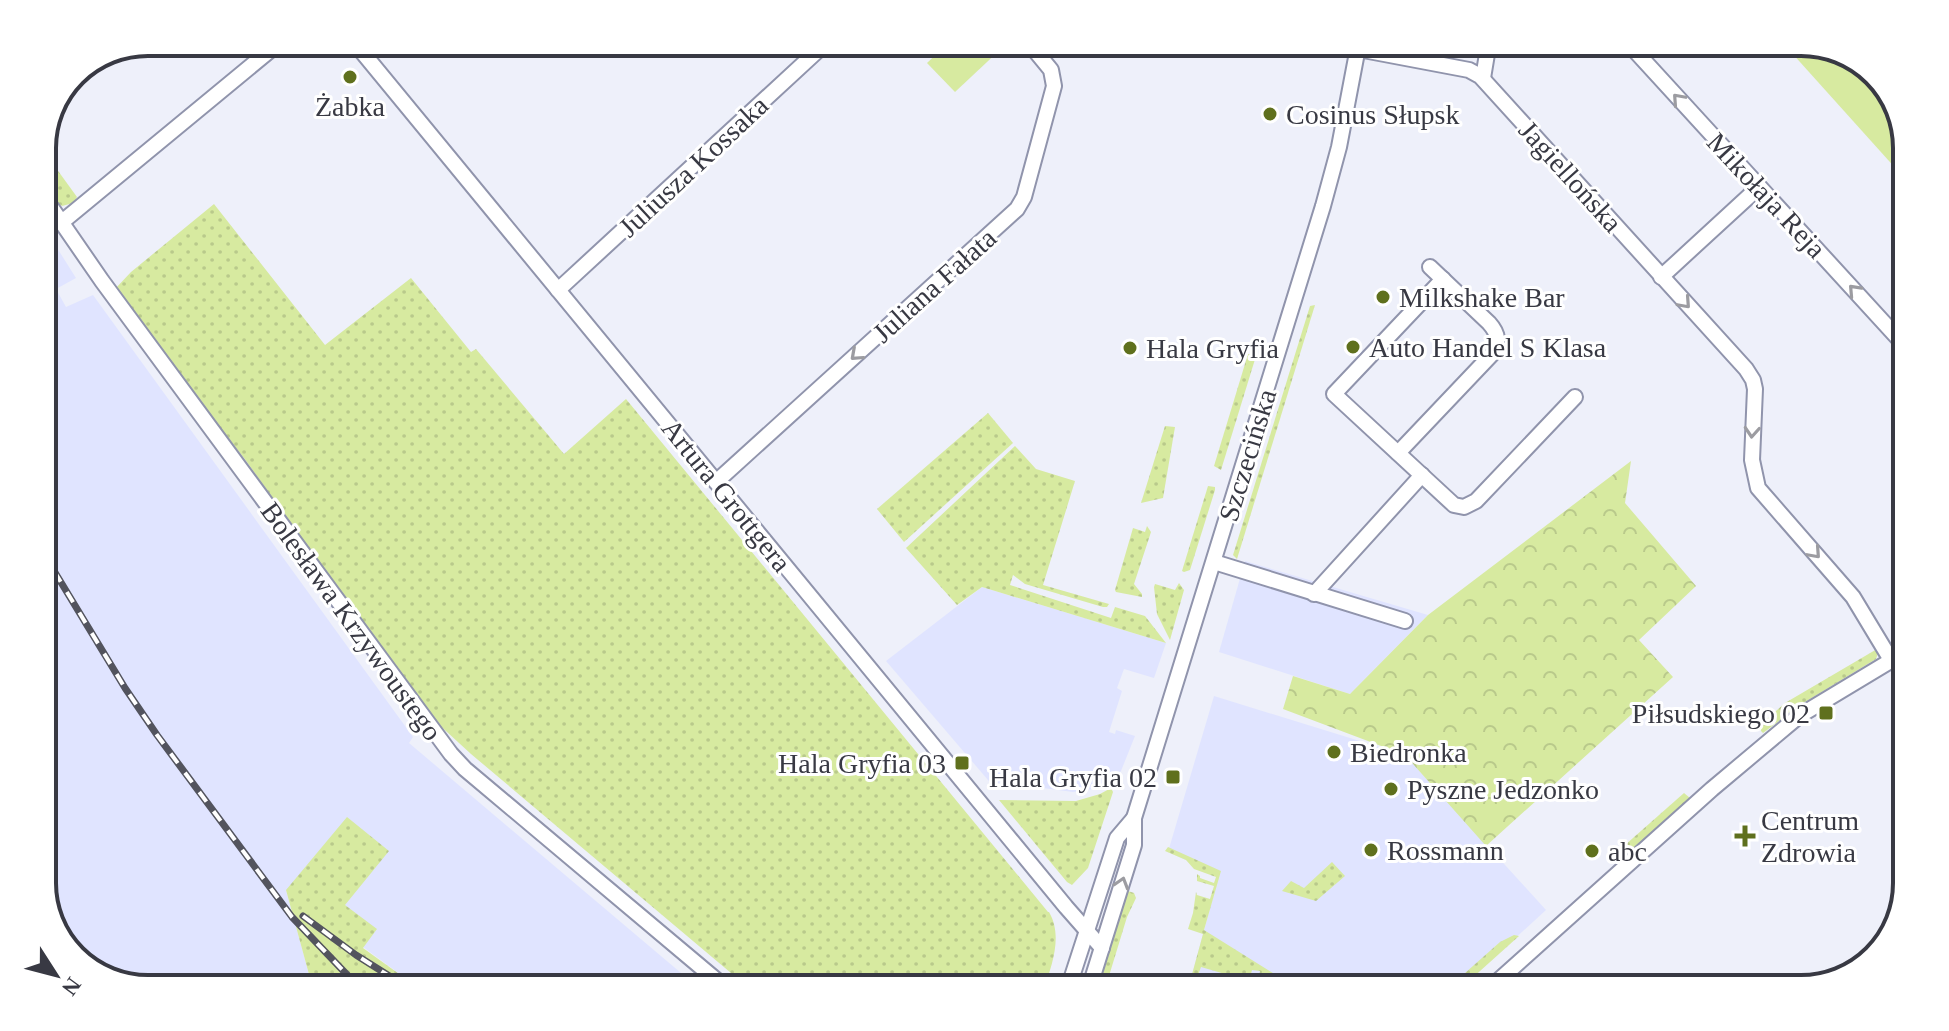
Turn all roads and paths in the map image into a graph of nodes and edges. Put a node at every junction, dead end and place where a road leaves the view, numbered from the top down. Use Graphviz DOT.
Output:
graph roads {
  1 [pos="263,56"];
  2 [pos="366,56"];
  3 [pos="812,56"];
  4 [pos="1040,56"];
  5 [pos="1357,56"];
  6 [pos="1407,56"];
  7 [pos="1487,56"];
  8 [pos="1640,56"];
  9 [pos="1483,78"];
  10 [pos="1759,187"];
  11 [pos="56,214"];
  12 [pos="62,222"];
  13 [pos="1430,267"];
  14 [pos="1661,277"];
  15 [pos="1443,279"];
  16 [pos="558,290"];
  17 [pos="1893,333"];
  18 [pos="1575,397"];
  19 [pos="1398,453"];
  20 [pos="1422,475"];
  21 [pos="716,482"];
  22 [pos="1214,562"];
  23 [pos="1314,594"];
  24 [pos="1405,621"];
  25 [pos="1891,660"];
  26 [pos="1134,818"];
  27 [pos="1086,930"];
  28 [pos="1102,948"];
  29 [pos="710,975"];
  30 [pos="1072,975"];
  31 [pos="1093,975"];
  32 [pos="1505,975"];
  1 -- 12 [label="street"];
  2 -- 16 [label="street, Artura Grottgera"];
  3 -- 16 [label="street, Juliusza Kossaka"];
  4 -- 21 [label="street, Juliana Fałata, one-way"];
  5 -- 22 [label="street, Szczecińska"];
  6 -- 9 [label="street, Jagiellońska"];
  7 -- 9 [label="street"];
  10 -- 8 [label="street, Mikołaja Reja, one-way"];
  9 -- 14 [label="street, Jagiellońska"];
  10 -- 14 [label="street"];
  17 -- 10 [label="street, Mikołaja Reja, one-way"];
  11 -- 12 [label="street, Bolesława Krzywoustego"];
  12 -- 29 [label="street, Bolesława Krzywoustego"];
  13 -- 15 [label="street"];
  14 -- 25 [label="street, Jagiellońska, one-way"];
  15 -- 19 [label="street"];
  15 -- 19 [label="street"];
  16 -- 21 [label="street, Artura Grottgera"];
  18 -- 20 [label="street"];
  19 -- 20 [label="street"];
  20 -- 23 [label="street"];
  21 -- 27 [label="street, Artura Grottgera"];
  22 -- 23 [label="street"];
  22 -- 26 [label="street, Szczecińska"];
  23 -- 24 [label="street"];
  25 -- 32 [label="street"];
  26 -- 27 [label="street, Szczecińska"];
  28 -- 26 [label="street, Szczecińska, one-way"];
  27 -- 28 [label="street, Artura Grottgera"];
  27 -- 30 [label="street, Szczecińska"];
  28 -- 31 [label="street, Szczecińska"];
}
